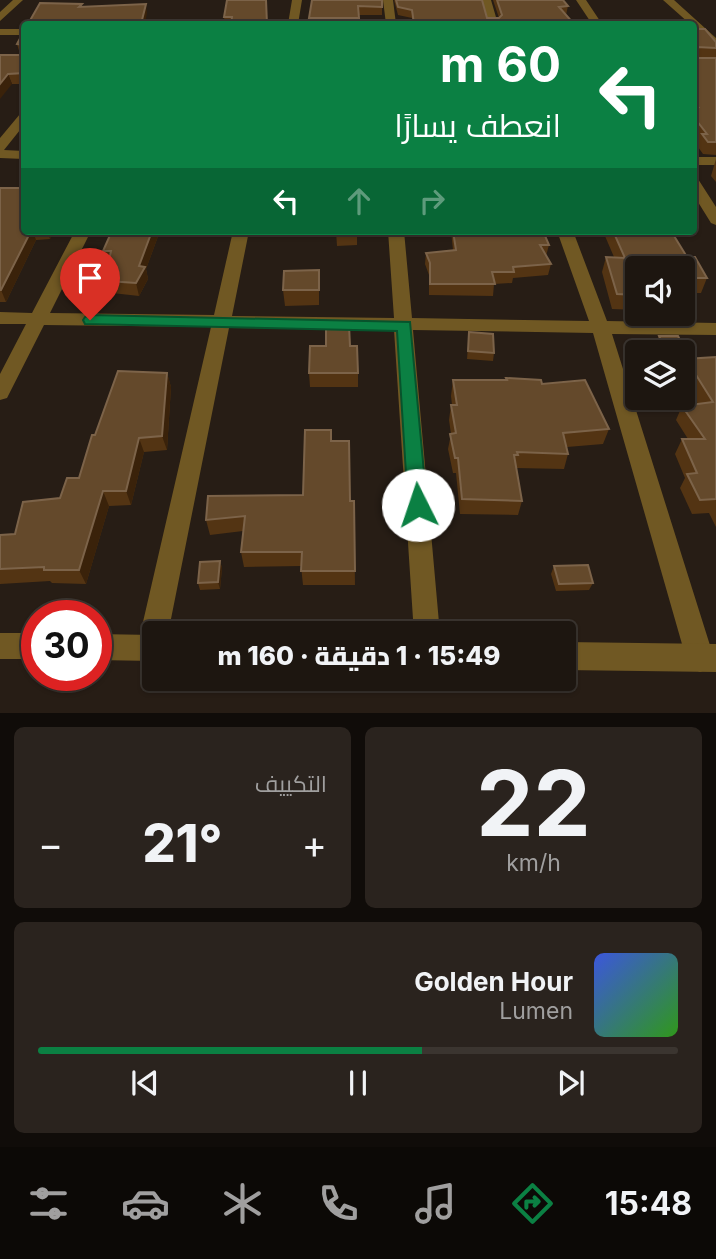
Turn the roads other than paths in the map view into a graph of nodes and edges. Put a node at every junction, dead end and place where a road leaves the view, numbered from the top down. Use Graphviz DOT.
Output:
graph roads {
  1 [pos="18,0"];
  2 [pos="297,0"];
  3 [pos="388,0"];
  4 [pos="486,0"];
  5 [pos="581,0"];
  6 [pos="668,0"];
  7 [pos="0,18"];
  8 [pos="294,21"];
  9 [pos="391,21"];
  10 [pos="493,21"];
  11 [pos="595,21"];
  12 [pos="691,21"];
  13 [pos="697,27"];
  14 [pos="0,32"];
  15 [pos="21,32"];
  16 [pos="716,44"];
  17 [pos="21,121"];
  18 [pos="0,147"];
  19 [pos="0,154"];
  20 [pos="21,155"];
  21 [pos="697,160"];
  22 [pos="716,161"];
  23 [pos="697,189"];
  24 [pos="716,220"];
  25 [pos="81,235"];
  26 [pos="240,235"];
  27 [pos="396,235"];
  28 [pos="566,235"];
  29 [pos="0,318"];
  30 [pos="38,319"];
  31 [pos="221,322"];
  32 [pos="405,326"];
  33 [pos="601,329"];
  34 [pos="716,329"];
  35 [pos="0,393"];
  36 [pos="158,621"];
  37 [pos="426,621"];
  38 [pos="0,646"];
  39 [pos="21,646"];
  40 [pos="112,648"];
  41 [pos="142,648"];
  42 [pos="576,656"];
  43 [pos="708,658"];
  1 -- 7 [label="street"];
  2 -- 8 [label="street"];
  3 -- 9 [label="street"];
  4 -- 10 [label="street"];
  5 -- 11 [label="street"];
  6 -- 12 [label="street"];
  13 -- 16 [label="street"];
  14 -- 15 [label="street"];
  17 -- 18 [label="street"];
  19 -- 20 [label="street"];
  21 -- 22 [label="street"];
  23 -- 24 [label="street"];
  25 -- 30 [label="street"];
  26 -- 31 [label="street"];
  27 -- 32 [label="street"];
  28 -- 33 [label="street"];
  29 -- 30 [label="street"];
  30 -- 31 [label="street"];
  30 -- 35 [label="street"];
  31 -- 32 [label="street"];
  31 -- 36 [label="street"];
  32 -- 33 [label="street"];
  32 -- 37 [label="street"];
  33 -- 34 [label="street"];
  33 -- 43 [label="street"];
  38 -- 39 [label="street"];
  40 -- 41 [label="street"];
  42 -- 43 [label="street"];
}
